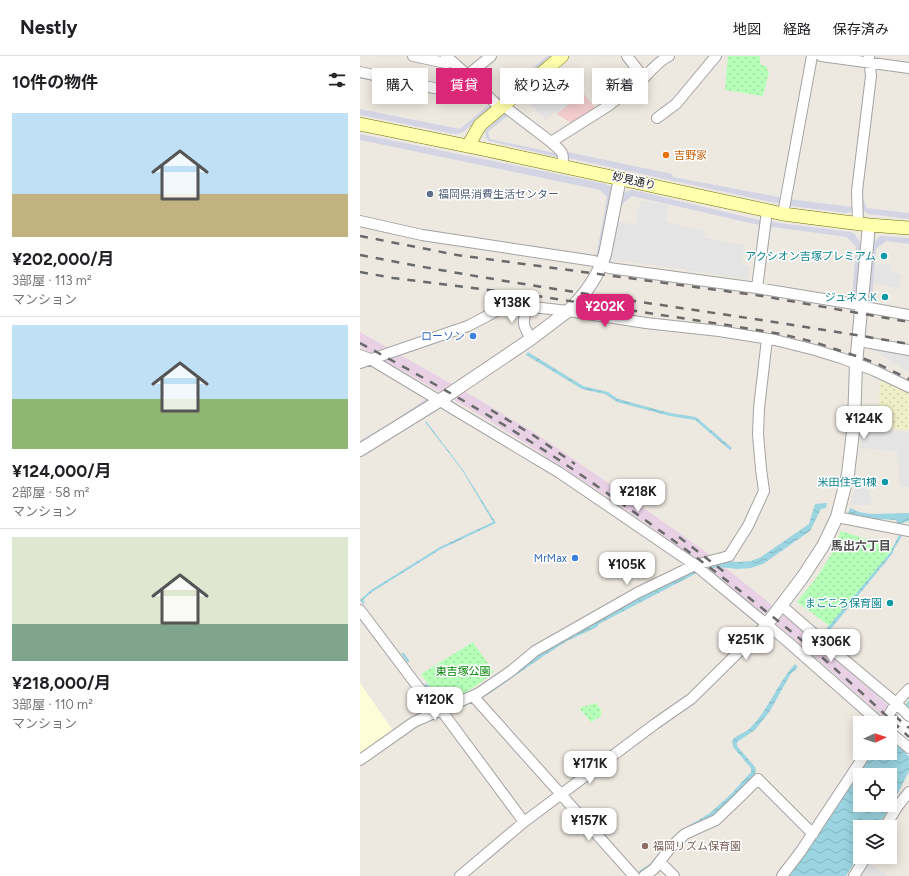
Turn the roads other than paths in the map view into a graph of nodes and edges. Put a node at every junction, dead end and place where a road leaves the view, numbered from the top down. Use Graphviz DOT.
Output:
graph roads {
  1 [pos="413,56"];
  2 [pos="491,56"];
  3 [pos="562,56"];
  4 [pos="627,56"];
  5 [pos="669,56"];
  6 [pos="716,56"];
  7 [pos="812,56"];
  8 [pos="821,56"];
  9 [pos="450,59"];
  10 [pos="869,60"];
  11 [pos="459,68"];
  12 [pos="477,68"];
  13 [pos="636,68"];
  14 [pos="909,68"];
  15 [pos="360,72"];
  16 [pos="648,74"];
  17 [pos="436,88"];
  18 [pos="492,97"];
  19 [pos="611,104"];
  20 [pos="502,106"];
  21 [pos="657,118"];
  22 [pos="360,124"];
  23 [pos="551,142"];
  24 [pos="468,146"];
  25 [pos="562,166"];
  26 [pos="620,178"];
  27 [pos="767,211"];
  28 [pos="783,214"];
  29 [pos="360,221"];
  30 [pos="863,224"];
  31 [pos="909,228"];
  32 [pos="602,265"];
  33 [pos="757,288"];
  34 [pos="862,306"];
  35 [pos="528,307"];
  36 [pos="568,311"];
  37 [pos="909,315"];
  38 [pos="531,339"];
  39 [pos="767,339"];
  40 [pos="858,341"];
  41 [pos="909,350"];
  42 [pos="360,355"];
  43 [pos="365,361"];
  44 [pos="856,364"];
  45 [pos="909,387"];
  46 [pos="439,401"];
  47 [pos="360,450"];
  48 [pos="837,517"];
  49 [pos="909,531"];
  50 [pos="695,565"];
  51 [pos="781,605"];
  52 [pos="360,610"];
  53 [pos="767,624"];
  54 [pos="909,690"];
  55 [pos="476,700"];
  56 [pos="899,706"];
  57 [pos="441,710"];
  58 [pos="872,716"];
  59 [pos="890,716"];
  60 [pos="909,716"];
  61 [pos="897,738"];
  62 [pos="909,748"];
  63 [pos="360,760"];
  64 [pos="861,760"];
  65 [pos="909,792"];
  66 [pos="560,794"];
  67 [pos="890,820"];
  68 [pos="524,822"];
  69 [pos="813,834"];
  70 [pos="660,862"];
  71 [pos="862,864"];
  72 [pos="460,876"];
  73 [pos="634,876"];
  74 [pos="644,876"];
  75 [pos="674,876"];
  76 [pos="782,876"];
  77 [pos="854,876"];
  1 -- 9 [label="street"];
  2 -- 12 [label="street"];
  3 -- 20 [label="main road"];
  4 -- 13 [label="street"];
  5 -- 16 [label="street"];
  6 -- 21 [label="street"];
  7 -- 28 [label="street"];
  8 -- 10 [label="street"];
  9 -- 11 [label="street"];
  10 -- 14 [label="street"];
  10 -- 30 [label="street"];
  15 -- 17 [label="street"];
  18 -- 20 [label="street"];
  19 -- 23 [label="street"];
  20 -- 23 [label="street"];
  20 -- 24 [label="main road"];
  22 -- 24 [label="main road, 妙見通り"];
  23 -- 25 [label="street"];
  24 -- 25 [label="main road, 妙見通り"];
  25 -- 26 [label="main road, 妙見通り"];
  26 -- 27 [label="main road, 妙見通り"];
  26 -- 32 [label="street"];
  27 -- 28 [label="main road, 妙見通り"];
  27 -- 33 [label="street"];
  28 -- 30 [label="main road, 妙見通り"];
  29 -- 32 [label="street"];
  30 -- 31 [label="main road, 妙見通り"];
  30 -- 34 [label="street"];
  32 -- 33 [label="street"];
  32 -- 36 [label="street"];
  33 -- 34 [label="street"];
  34 -- 37 [label="street"];
  34 -- 40 [label="street"];
  35 -- 36 [label="street"];
  35 -- 38 [label="street"];
  35 -- 43 [label="street"];
  36 -- 38 [label="street"];
  36 -- 39 [label="street"];
  38 -- 46 [label="street"];
  39 -- 44 [label="street"];
  39 -- 50 [label="street"];
  40 -- 41 [label="street"];
  40 -- 44 [label="street"];
  42 -- 43 [label="street"];
  43 -- 46 [label="street"];
  44 -- 45 [label="street"];
  44 -- 48 [label="street"];
  46 -- 47 [label="street"];
  46 -- 50 [label="street"];
  48 -- 49 [label="street"];
  48 -- 51 [label="street"];
  50 -- 53 [label="street"];
  50 -- 55 [label="street"];
  51 -- 53 [label="street"];
  51 -- 56 [label="street"];
  52 -- 57 [label="street"];
  53 -- 58 [label="street"];
  53 -- 66 [label="street"];
  54 -- 56 [label="street"];
  55 -- 57 [label="street"];
  55 -- 66 [label="street"];
  56 -- 59 [label="street"];
  56 -- 60 [label="street"];
  57 -- 63 [label="street"];
  57 -- 68 [label="street"];
  61 -- 62 [label="street"];
  64 -- 69 [label="street"];
  65 -- 67 [label="street"];
  66 -- 68 [label="street"];
  66 -- 73 [label="street"];
  68 -- 72 [label="street"];
  69 -- 70 [label="street"];
  69 -- 76 [label="street"];
  70 -- 74 [label="street"];
  70 -- 75 [label="street"];
  71 -- 77 [label="street"];
}
